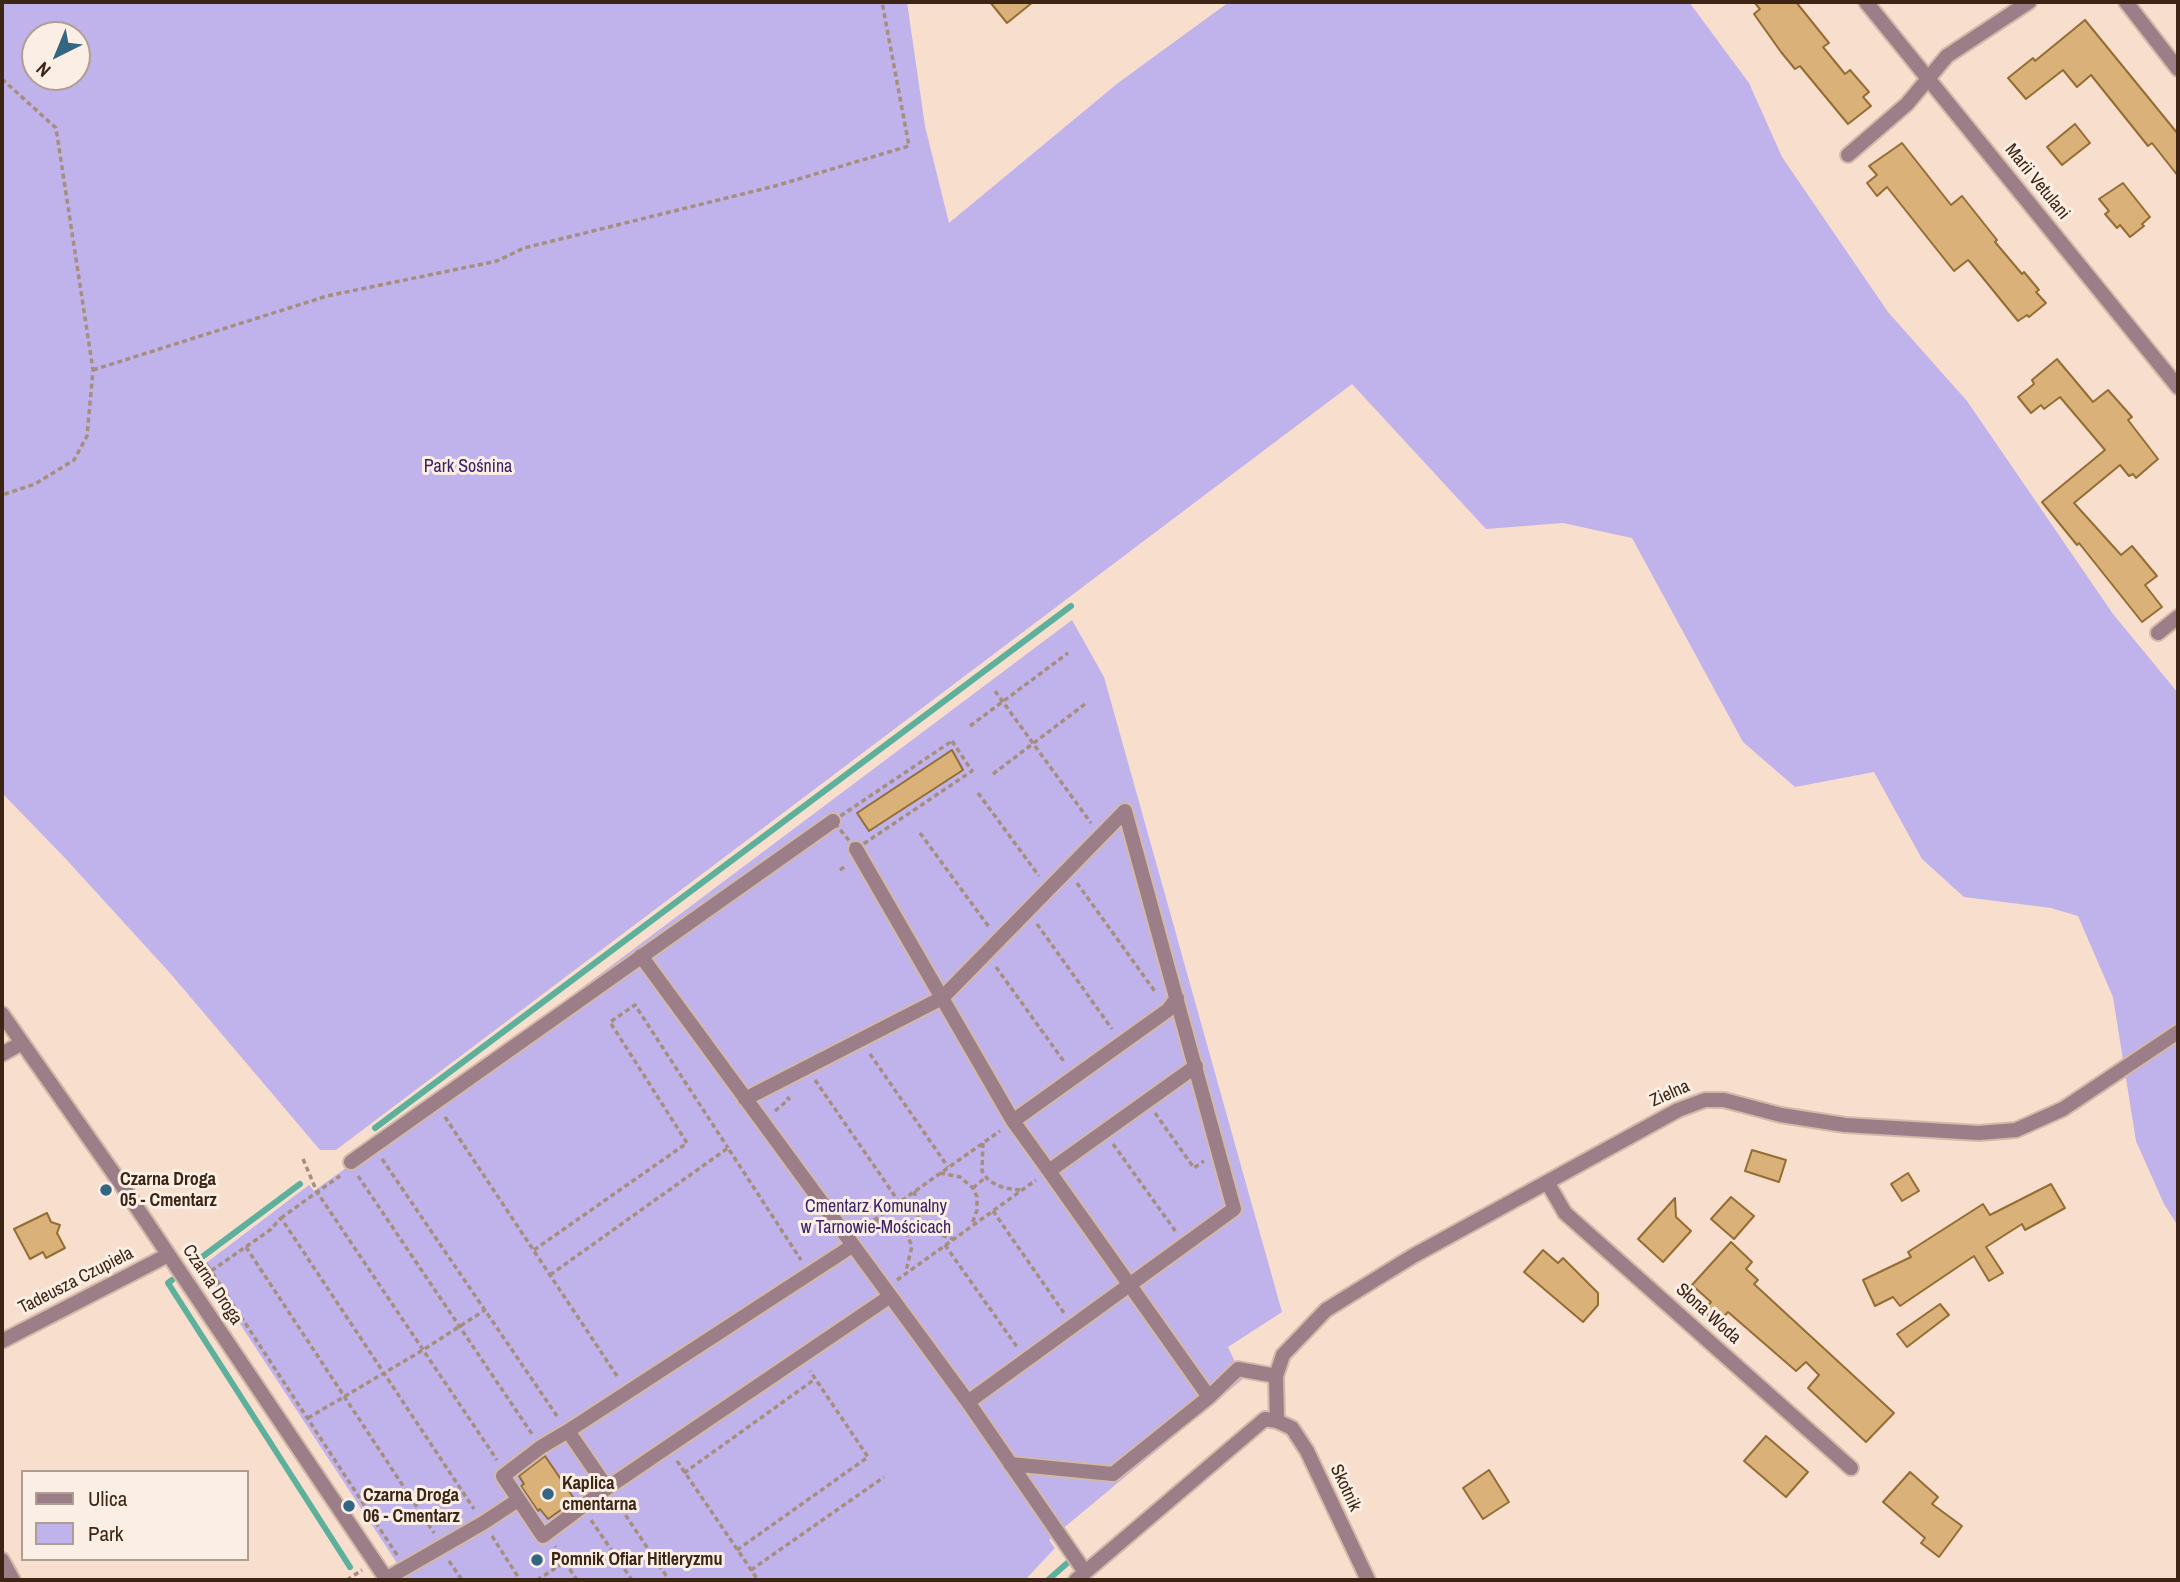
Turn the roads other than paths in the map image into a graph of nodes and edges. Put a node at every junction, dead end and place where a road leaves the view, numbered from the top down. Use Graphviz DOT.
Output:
graph roads {
  1 [pos="1866,2"];
  2 [pos="2029,2"];
  3 [pos="2126,2"];
  4 [pos="2178,69"];
  5 [pos="1928,78"];
  6 [pos="1848,155"];
  7 [pos="2178,387"];
  8 [pos="2178,617"];
  9 [pos="2158,633"];
  10 [pos="833,821"];
  11 [pos="856,849"];
  12 [pos="641,957"];
  13 [pos="942,998"];
  14 [pos="1173,1004"];
  15 [pos="2,1014"];
  16 [pos="2178,1032"];
  17 [pos="22,1043"];
  18 [pos="2,1054"];
  19 [pos="1196,1066"];
  20 [pos="745,1099"];
  21 [pos="1013,1121"];
  22 [pos="349,1168"];
  23 [pos="1049,1171"];
  24 [pos="1547,1182"];
  25 [pos="850,1243"];
  26 [pos="168,1255"];
  27 [pos="1131,1285"];
  28 [pos="886,1293"];
  29 [pos="2,1341"];
  30 [pos="1276,1376"];
  31 [pos="1209,1397"];
  32 [pos="968,1402"];
  33 [pos="1277,1421"];
  34 [pos="568,1431"];
  35 [pos="1010,1464"];
  36 [pos="1851,1468"];
  37 [pos="607,1488"];
  38 [pos="519,1500"];
  39 [pos="2,1560"];
  40 [pos="1081,1576"];
  41 [pos="13,1580"];
  42 [pos="386,1580"];
  43 [pos="1368,1580"];
  1 -- 5 [label="street, Marii Vetulani"];
  2 -- 5 [label="street"];
  3 -- 4 [label="street"];
  5 -- 6 [label="street"];
  5 -- 7 [label="street, Marii Vetulani"];
  8 -- 9 [label="street"];
  10 -- 12 [label="street"];
  11 -- 13 [label="street"];
  12 -- 20 [label="street"];
  12 -- 22 [label="street"];
  13 -- 14 [label="street"];
  13 -- 20 [label="street"];
  13 -- 21 [label="street"];
  14 -- 19 [label="street"];
  14 -- 21 [label="street"];
  15 -- 17 [label="street, Czarna Droga"];
  16 -- 24 [label="street, Zielna"];
  17 -- 18 [label="street"];
  17 -- 26 [label="street, Czarna Droga"];
  19 -- 23 [label="street"];
  19 -- 27 [label="street"];
  20 -- 25 [label="street"];
  21 -- 23 [label="street"];
  23 -- 27 [label="street"];
  24 -- 30 [label="street, Zielna"];
  24 -- 36 [label="street, Słona Woda"];
  25 -- 28 [label="street"];
  25 -- 34 [label="street"];
  26 -- 29 [label="street, Tadeusza Czupiela"];
  26 -- 42 [label="street, Czarna Droga"];
  27 -- 31 [label="street"];
  27 -- 32 [label="street"];
  28 -- 32 [label="street"];
  28 -- 37 [label="street"];
  30 -- 31 [label="street"];
  30 -- 33 [label="street, Zielna"];
  31 -- 35 [label="street"];
  32 -- 35 [label="street"];
  33 -- 40 [label="street"];
  33 -- 43 [label="street, Skotnik"];
  34 -- 37 [label="street"];
  34 -- 38 [label="street"];
  35 -- 40 [label="street"];
  37 -- 38 [label="street"];
  38 -- 42 [label="street"];
  39 -- 41 [label="street"];
}
